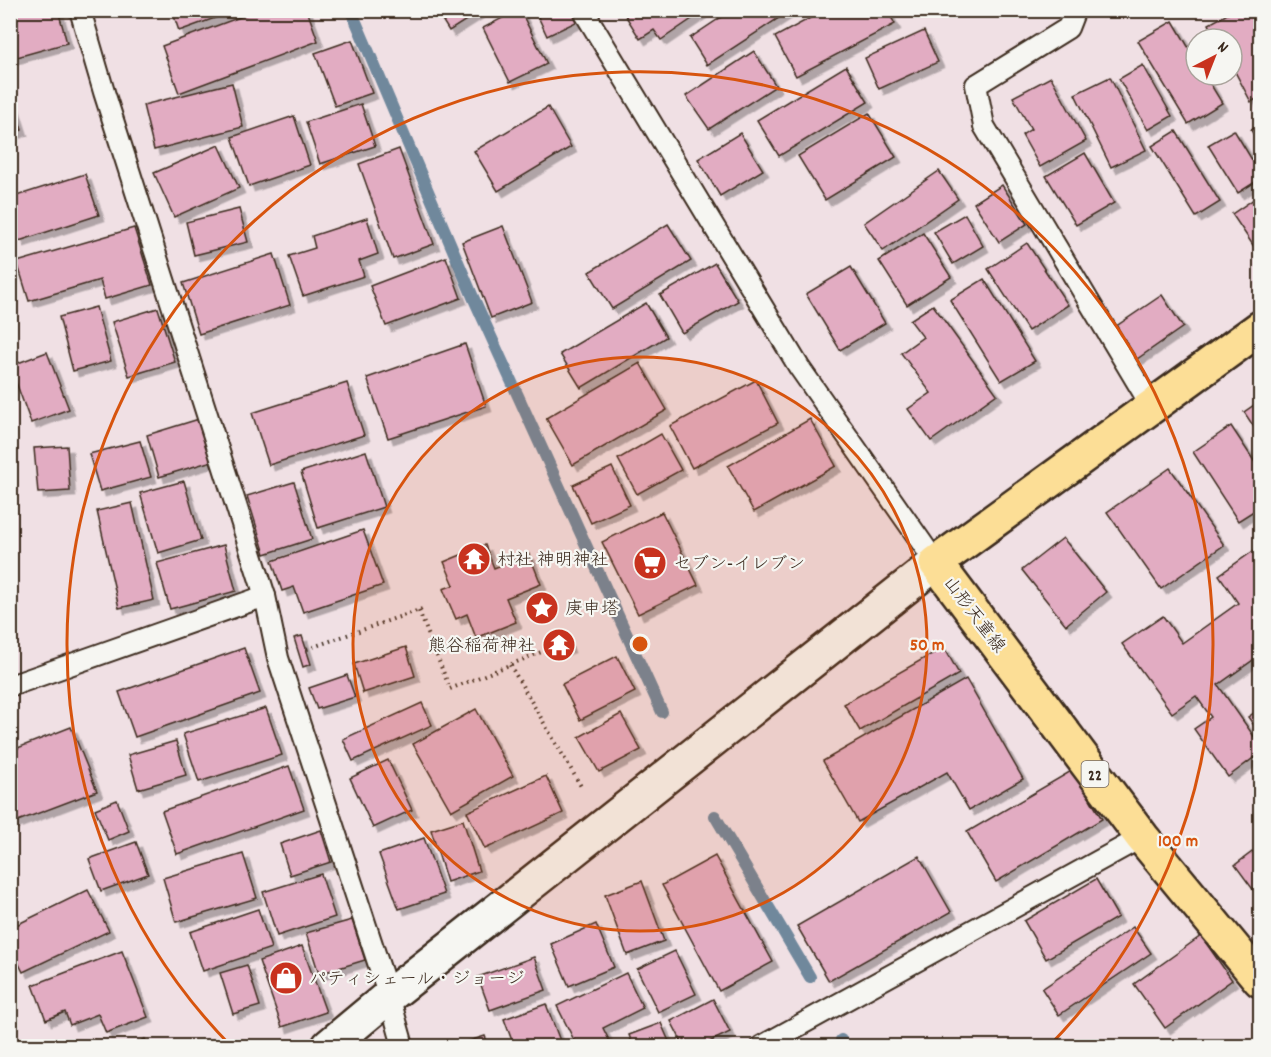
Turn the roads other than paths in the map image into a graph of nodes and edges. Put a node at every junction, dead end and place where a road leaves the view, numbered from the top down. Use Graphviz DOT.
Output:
graph roads {
  1 [pos="80,10"];
  2 [pos="583,10"];
  3 [pos="1075,10"];
  4 [pos="1260,328"];
  5 [pos="1152,407"];
  6 [pos="936,563"];
  7 [pos="265,596"];
  8 [pos="10,686"];
  9 [pos="1142,837"];
  10 [pos="1260,980"];
  11 [pos="389,996"];
  12 [pos="329,1047"];
  13 [pos="403,1047"];
  14 [pos="762,1047"];
  1 -- 7 [label="lane"];
  2 -- 6 [label="lane"];
  3 -- 5 [label="lane"];
  4 -- 5 [label="main road, 山形天童線"];
  5 -- 6 [label="main road, 山形天童線"];
  6 -- 9 [label="main road, 山形天童線 / 22"];
  6 -- 11 [label="street"];
  7 -- 8 [label="lane"];
  7 -- 11 [label="lane"];
  9 -- 10 [label="main road, 山形天童線 / 22"];
  9 -- 14 [label="lane"];
  11 -- 12 [label="street"];
  11 -- 13 [label="lane"];
}
